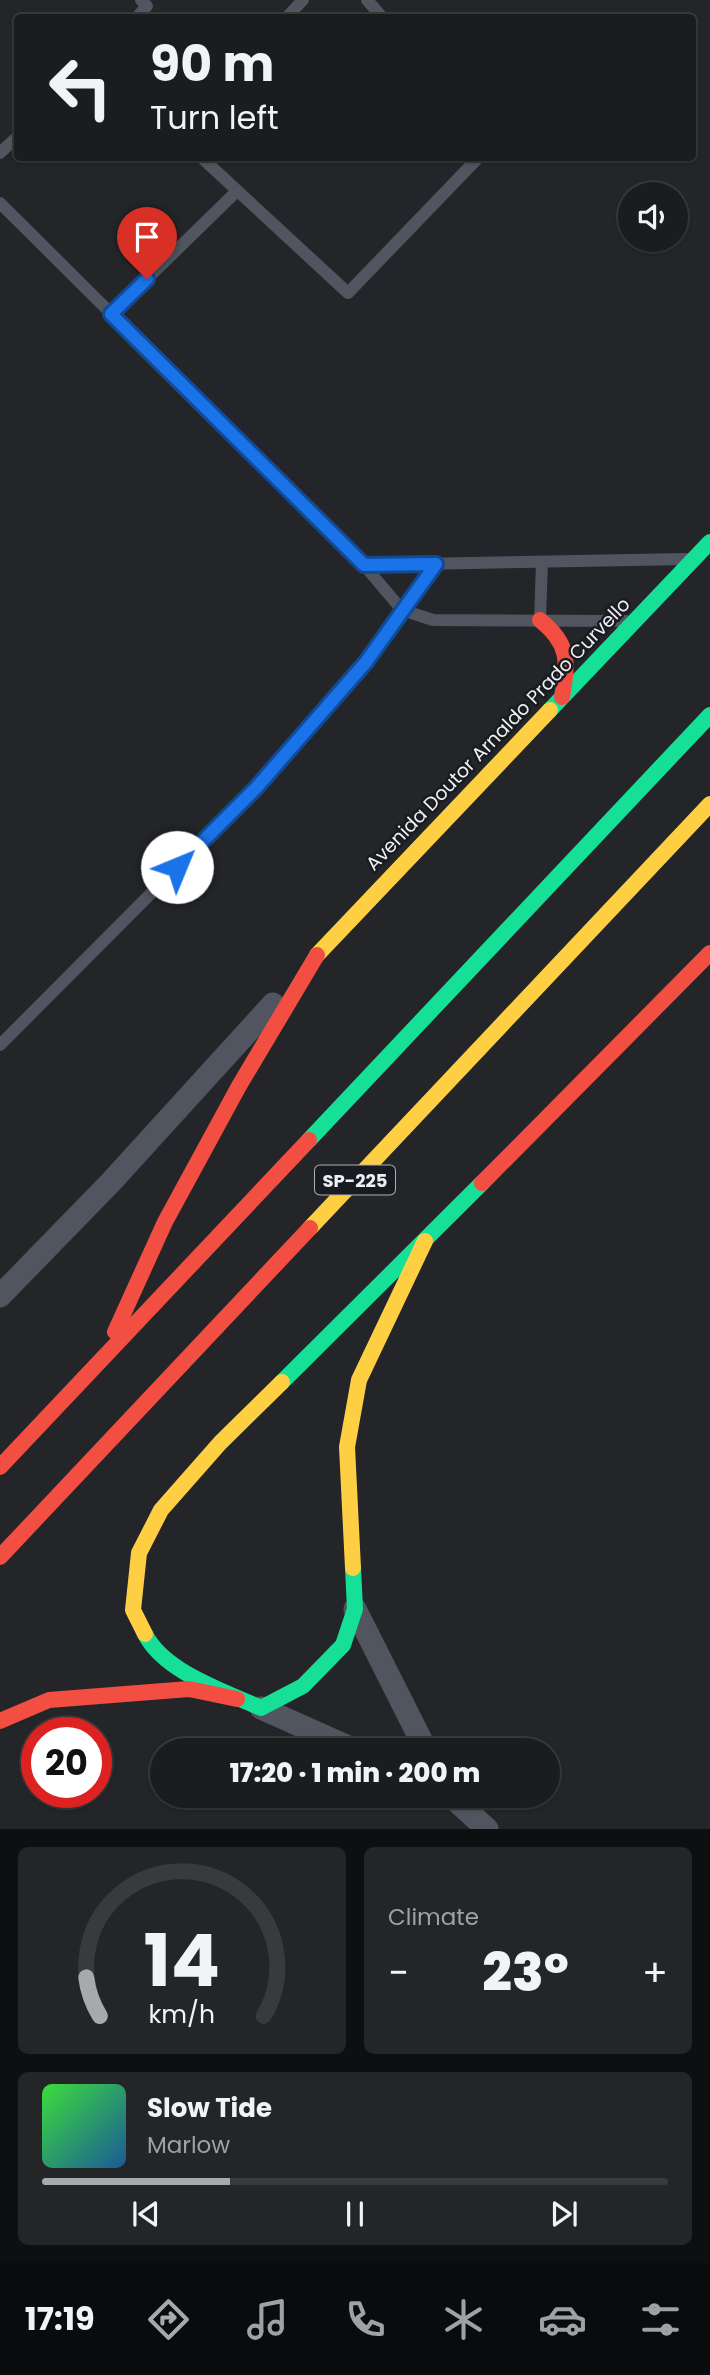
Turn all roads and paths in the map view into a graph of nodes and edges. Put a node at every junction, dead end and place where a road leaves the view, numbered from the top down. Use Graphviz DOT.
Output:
graph roads {
  1 [pos="141,0"];
  2 [pos="303,0"];
  3 [pos="367,0"];
  4 [pos="140,14"];
  5 [pos="290,14"];
  6 [pos="379,14"];
  7 [pos="14,140"];
  8 [pos="0,153"];
  9 [pos="205,161"];
  10 [pos="475,161"];
  11 [pos="237,191"];
  12 [pos="0,203"];
  13 [pos="111,314"];
  14 [pos="710,542"];
  15 [pos="694,559"];
  16 [pos="542,562"];
  17 [pos="436,564"];
  18 [pos="364,565"];
  19 [pos="402,610"];
  20 [pos="540,620"];
  21 [pos="635,621"];
  22 [pos="562,697"];
  23 [pos="710,715"];
  24 [pos="710,804"];
  25 [pos="710,953"];
  26 [pos="317,955"];
  27 [pos="0,1045"];
  28 [pos="425,1241"];
  29 [pos="0,1296"];
  30 [pos="103,1359"];
  31 [pos="0,1467"];
  32 [pos="0,1557"];
  33 [pos="355,1609"];
  34 [pos="237,1699"];
  35 [pos="261,1708"];
  36 [pos="0,1721"];
  37 [pos="328,1738"];
  38 [pos="420,1738"];
  39 [pos="464,1808"];
  40 [pos="487,1829"];
  1 -- 4 [label="lane"];
  2 -- 5 [label="lane"];
  3 -- 6 [label="lane"];
  7 -- 8 [label="lane"];
  9 -- 11 [label="lane"];
  10 -- 11 [label="lane"];
  11 -- 13 [label="lane"];
  12 -- 13 [label="lane"];
  13 -- 18 [label="lane"];
  14 -- 15 [label="main road, Avenida Doutor Arnaldo Prado Curvello"];
  15 -- 16 [label="lane"];
  15 -- 21 [label="main road, Avenida Doutor Arnaldo Prado Curvello"];
  16 -- 17 [label="lane"];
  16 -- 20 [label="lane"];
  17 -- 18 [label="lane"];
  17 -- 19 [label="lane"];
  18 -- 19 [label="lane"];
  19 -- 20 [label="lane"];
  19 -- 27 [label="lane"];
  20 -- 21 [label="lane"];
  20 -- 22 [label="main road"];
  21 -- 22 [label="main road, Avenida Doutor Arnaldo Prado Curvello"];
  22 -- 26 [label="main road, Avenida Doutor Arnaldo Prado Curvello"];
  23 -- 30 [label="main road, SP-225"];
  24 -- 32 [label="main road, SP-225"];
  25 -- 28 [label="main road"];
  26 -- 29 [label="street"];
  26 -- 30 [label="main road, Avenida Doutor Arnaldo Prado Curvello"];
  28 -- 33 [label="main road"];
  28 -- 34 [label="main road"];
  30 -- 31 [label="main road, SP-225"];
  33 -- 35 [label="main road"];
  33 -- 38 [label="street"];
  34 -- 35 [label="main road"];
  34 -- 36 [label="main road"];
  35 -- 37 [label="street"];
  39 -- 40 [label="street"];
}
